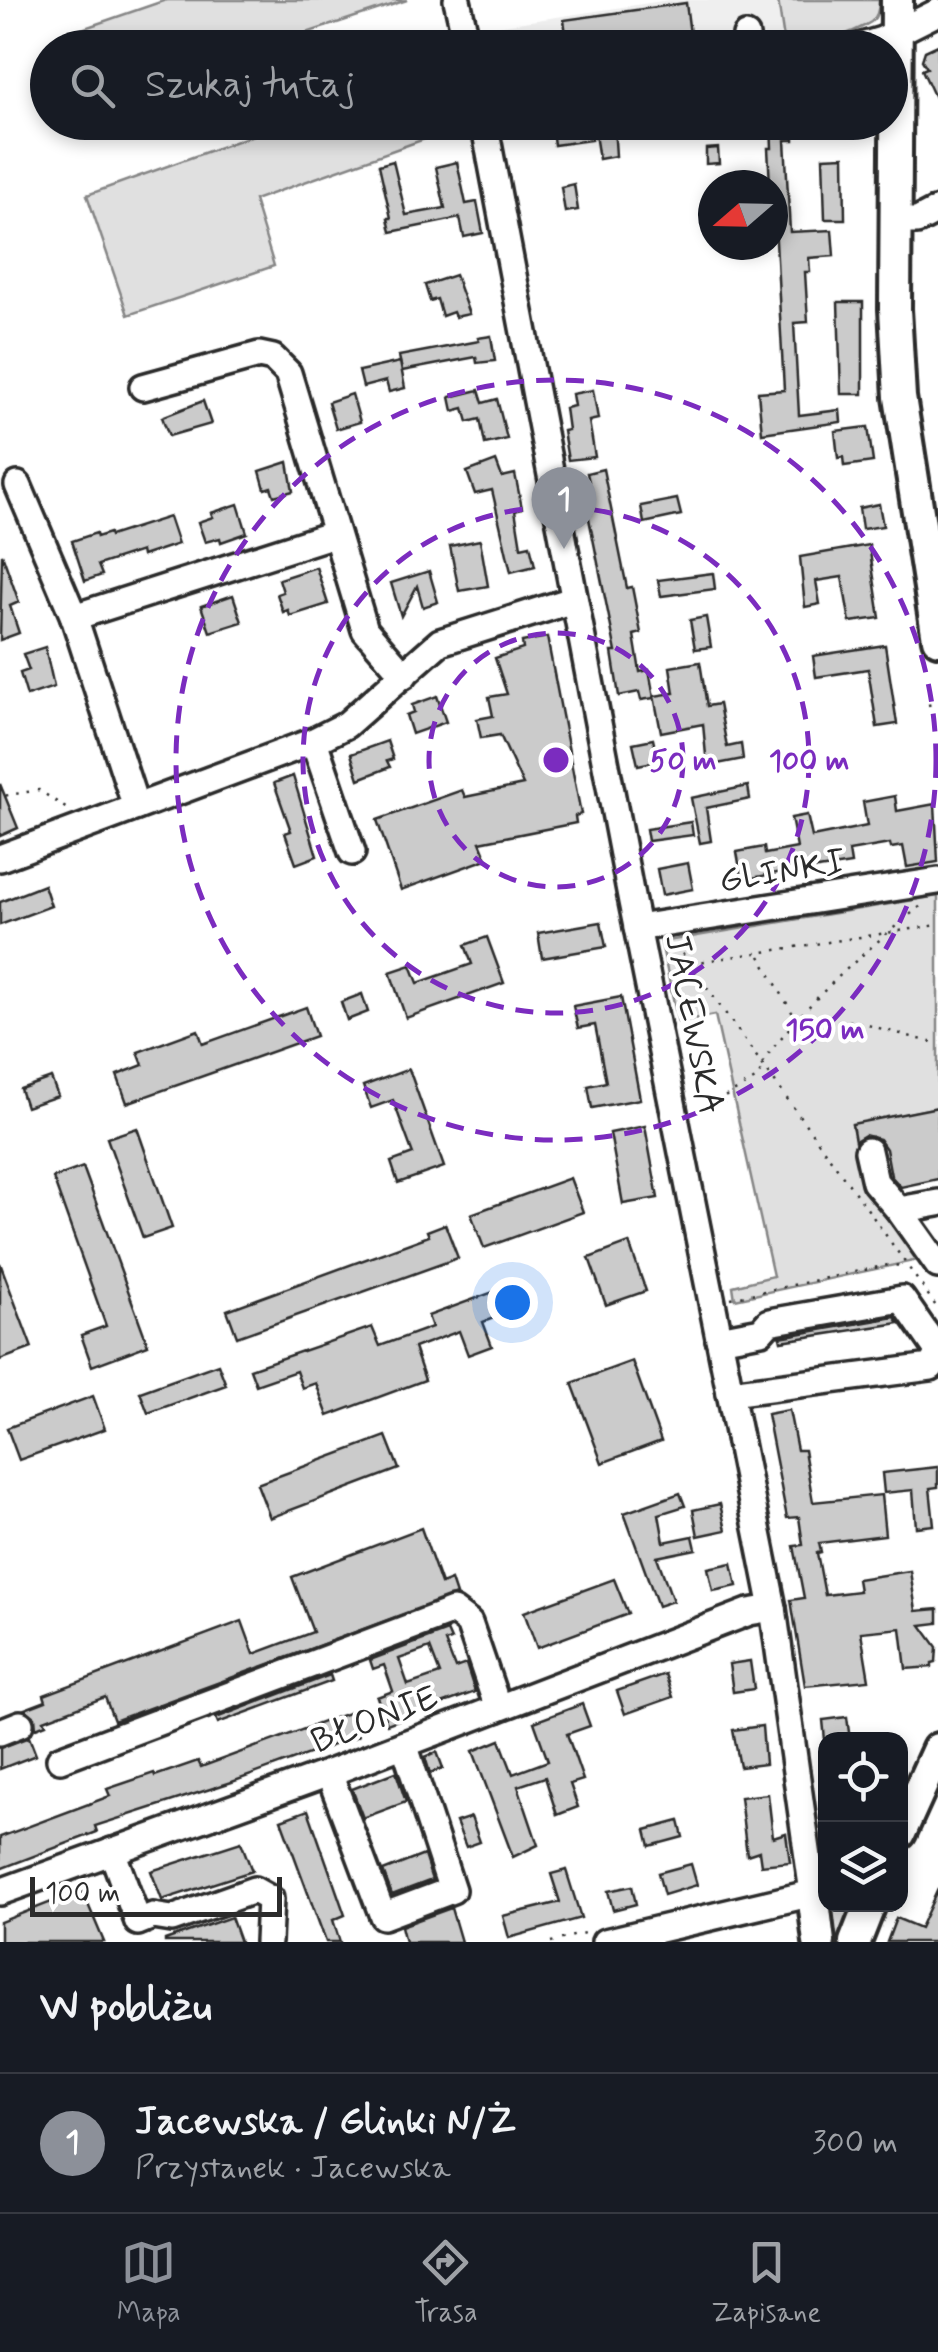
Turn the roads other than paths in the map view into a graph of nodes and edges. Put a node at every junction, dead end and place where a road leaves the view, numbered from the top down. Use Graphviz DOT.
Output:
graph roads {
  1 [pos="457,0"];
  2 [pos="897,0"];
  3 [pos="938,12"];
  4 [pos="464,30"];
  5 [pos="896,30"];
  6 [pos="900,30"];
  7 [pos="487,140"];
  8 [pos="895,140"];
  9 [pos="938,210"];
  10 [pos="894,221"];
  11 [pos="143,387"];
  12 [pos="18,485"];
  13 [pos="926,495"];
  14 [pos="334,534"];
  15 [pos="573,600"];
  16 [pos="74,617"];
  17 [pos="938,639"];
  18 [pos="404,675"];
  19 [pos="314,740"];
  20 [pos="136,806"];
  21 [pos="352,852"];
  22 [pos="0,858"];
  23 [pos="931,892"];
  24 [pos="649,926"];
  25 [pos="868,1151"];
  26 [pos="938,1203"];
  27 [pos="898,1210"];
  28 [pos="938,1264"];
  29 [pos="720,1339"];
  30 [pos="938,1352"];
  31 [pos="730,1393"];
  32 [pos="773,1608"];
  33 [pos="498,1708"];
  34 [pos="404,1744"];
  35 [pos="938,1749"];
  36 [pos="60,1759"];
  37 [pos="329,1772"];
  38 [pos="905,1822"];
  39 [pos="112,1851"];
  40 [pos="818,1886"];
  41 [pos="0,1892"];
  42 [pos="818,1892"];
  43 [pos="819,1912"];
  44 [pos="867,1912"];
  45 [pos="676,1933"];
  46 [pos="268,1942"];
  47 [pos="605,1942"];
  48 [pos="819,1942"];
  49 [pos="855,1942"];
  1 -- 4 [label="street"];
  2 -- 5 [label="main road"];
  3 -- 6 [label="street"];
  7 -- 15 [label="street, JACEWSKA"];
  8 -- 10 [label="main road"];
  9 -- 10 [label="street"];
  10 -- 13 [label="main road"];
  11 -- 14 [label="street"];
  12 -- 16 [label="street"];
  13 -- 17 [label="main road"];
  14 -- 16 [label="street"];
  14 -- 18 [label="street"];
  15 -- 18 [label="street"];
  15 -- 24 [label="street, JACEWSKA"];
  16 -- 20 [label="street"];
  18 -- 19 [label="street"];
  19 -- 20 [label="street"];
  19 -- 21 [label="street"];
  20 -- 22 [label="street"];
  23 -- 24 [label="street, GLINKI"];
  24 -- 29 [label="street, JACEWSKA"];
  25 -- 27 [label="street"];
  26 -- 27 [label="street"];
  27 -- 28 [label="street"];
  29 -- 30 [label="street"];
  29 -- 31 [label="street, JACEWSKA"];
  30 -- 31 [label="street"];
  31 -- 32 [label="street, JACEWSKA"];
  32 -- 33 [label="street, BŁONIE"];
  32 -- 40 [label="street, JACEWSKA"];
  33 -- 34 [label="street, BŁONIE"];
  33 -- 36 [label="street"];
  34 -- 37 [label="street, BŁONIE"];
  34 -- 37 [label="street"];
  35 -- 38 [label="main road"];
  37 -- 39 [label="street, BŁONIE"];
  39 -- 41 [label="street, BŁONIE"];
  39 -- 46 [label="street"];
  42 -- 45 [label="street"];
  43 -- 48 [label="main road, JACEWSKA"];
  44 -- 49 [label="main road"];
  45 -- 47 [label="street"];
}
